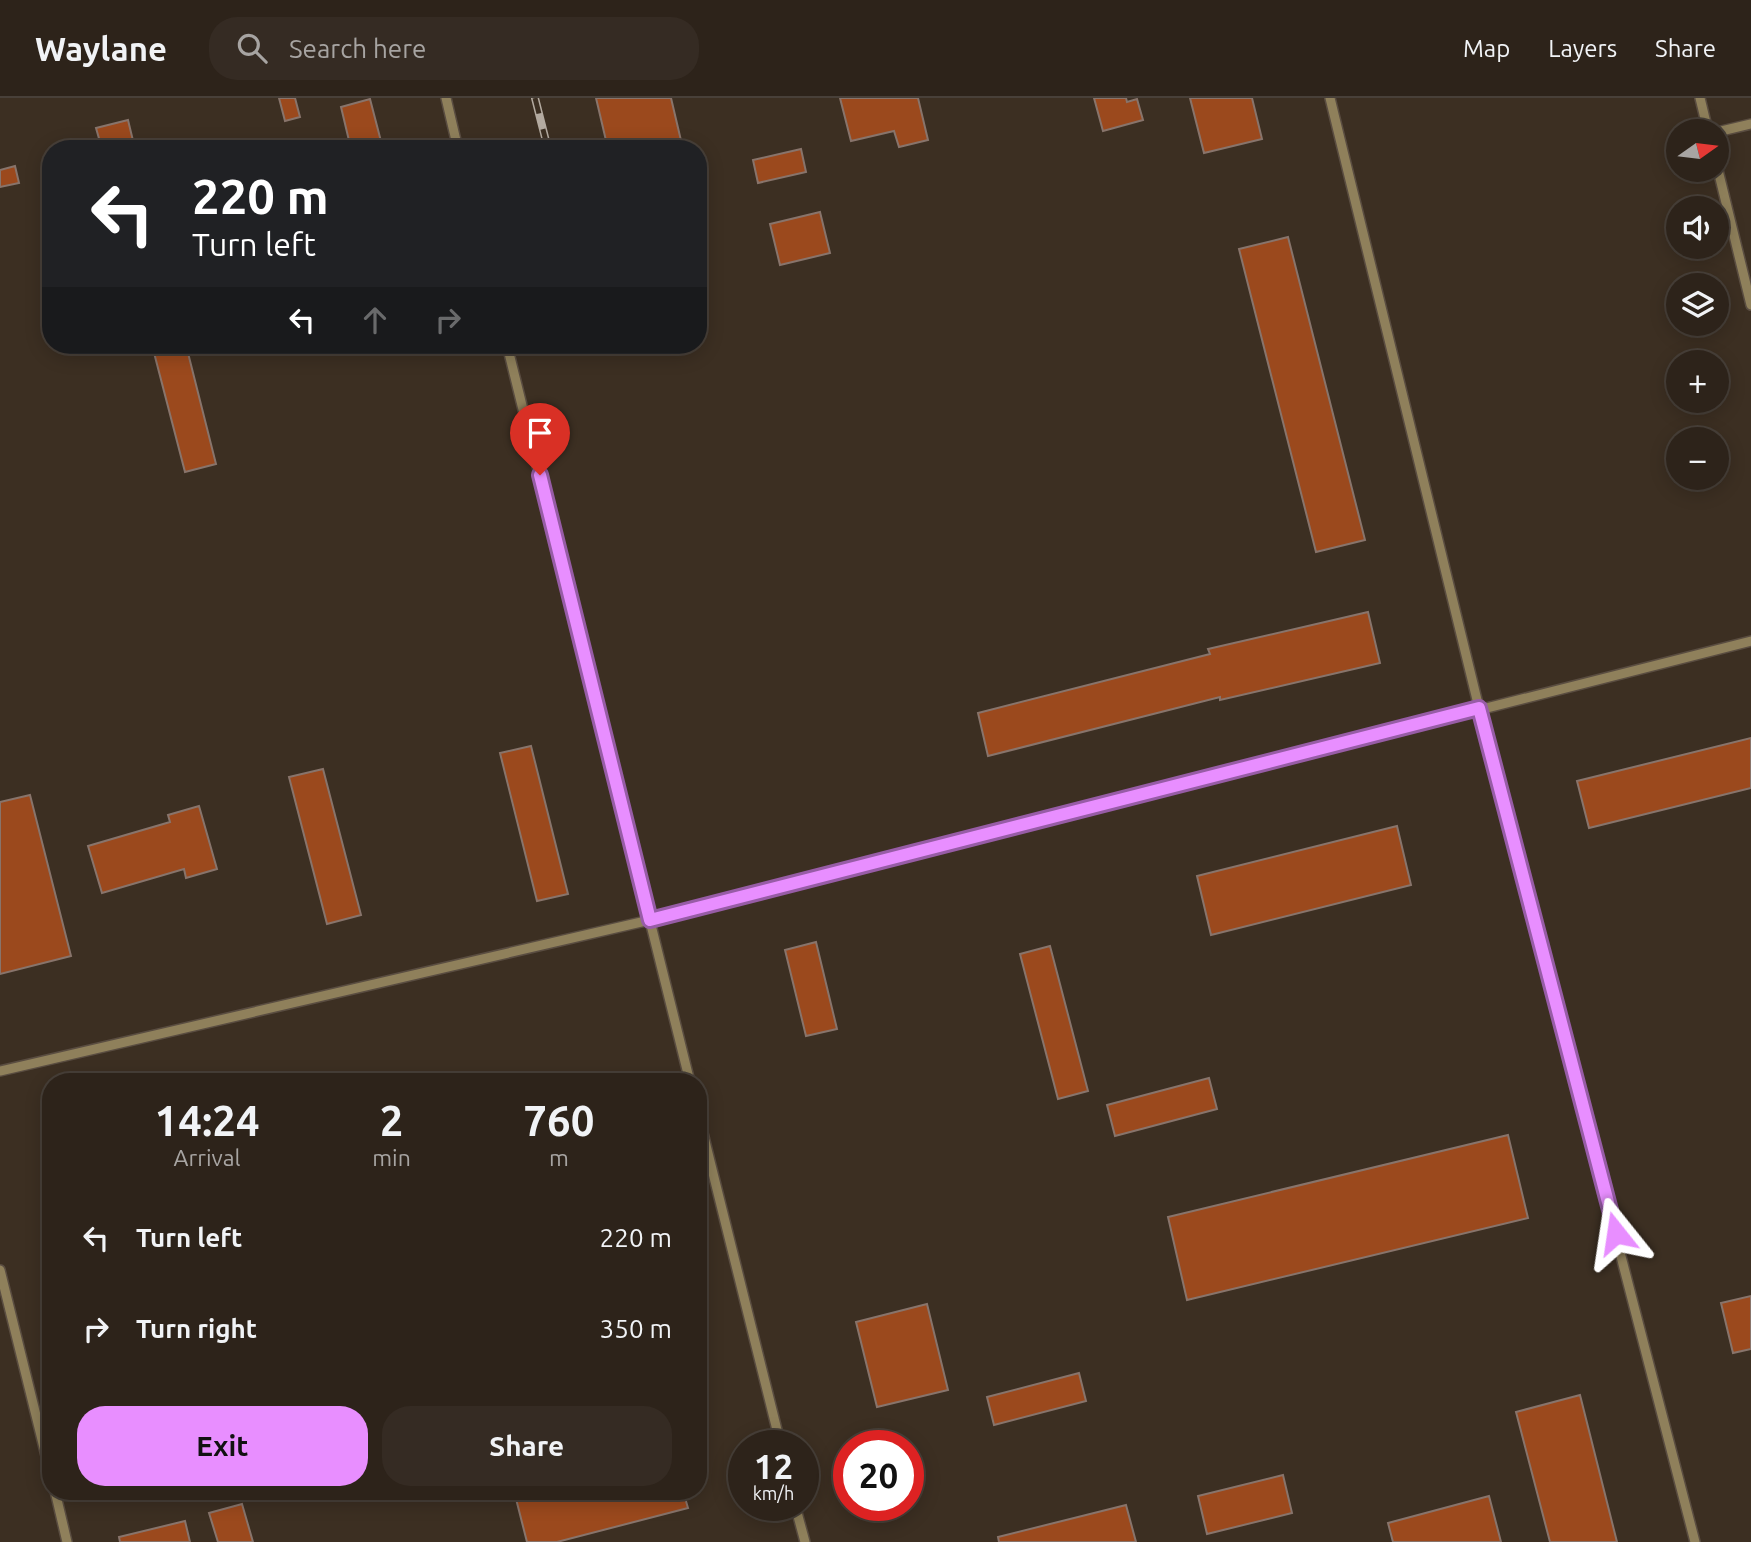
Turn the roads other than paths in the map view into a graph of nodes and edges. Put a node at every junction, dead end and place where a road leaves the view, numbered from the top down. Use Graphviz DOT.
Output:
graph roads {
  1 [pos="446,98"];
  2 [pos="1330,98"];
  3 [pos="1700,98"];
  4 [pos="1705,119"];
  5 [pos="1751,124"];
  6 [pos="1729,129"];
  7 [pos="456,140"];
  8 [pos="1721,182"];
  9 [pos="1751,305"];
  10 [pos="509,354"];
  11 [pos="1751,641"];
  12 [pos="1479,708"];
  13 [pos="650,920"];
  14 [pos="0,1071"];
  15 [pos="688,1073"];
  16 [pos="707,1149"];
  17 [pos="0,1270"];
  18 [pos="777,1430"];
  19 [pos="42,1440"];
  20 [pos="57,1500"];
  21 [pos="800,1521"];
  22 [pos="67,1542"];
  23 [pos="805,1542"];
  24 [pos="1695,1542"];
  1 -- 7 [label="lane"];
  2 -- 12 [label="lane"];
  3 -- 4 [label="lane"];
  5 -- 6 [label="lane"];
  8 -- 9 [label="lane"];
  10 -- 13 [label="lane"];
  11 -- 12 [label="lane"];
  12 -- 13 [label="lane"];
  12 -- 24 [label="lane"];
  13 -- 14 [label="lane"];
  13 -- 15 [label="lane"];
  16 -- 18 [label="lane"];
  17 -- 19 [label="lane"];
  20 -- 22 [label="lane"];
  21 -- 23 [label="lane"];
}
